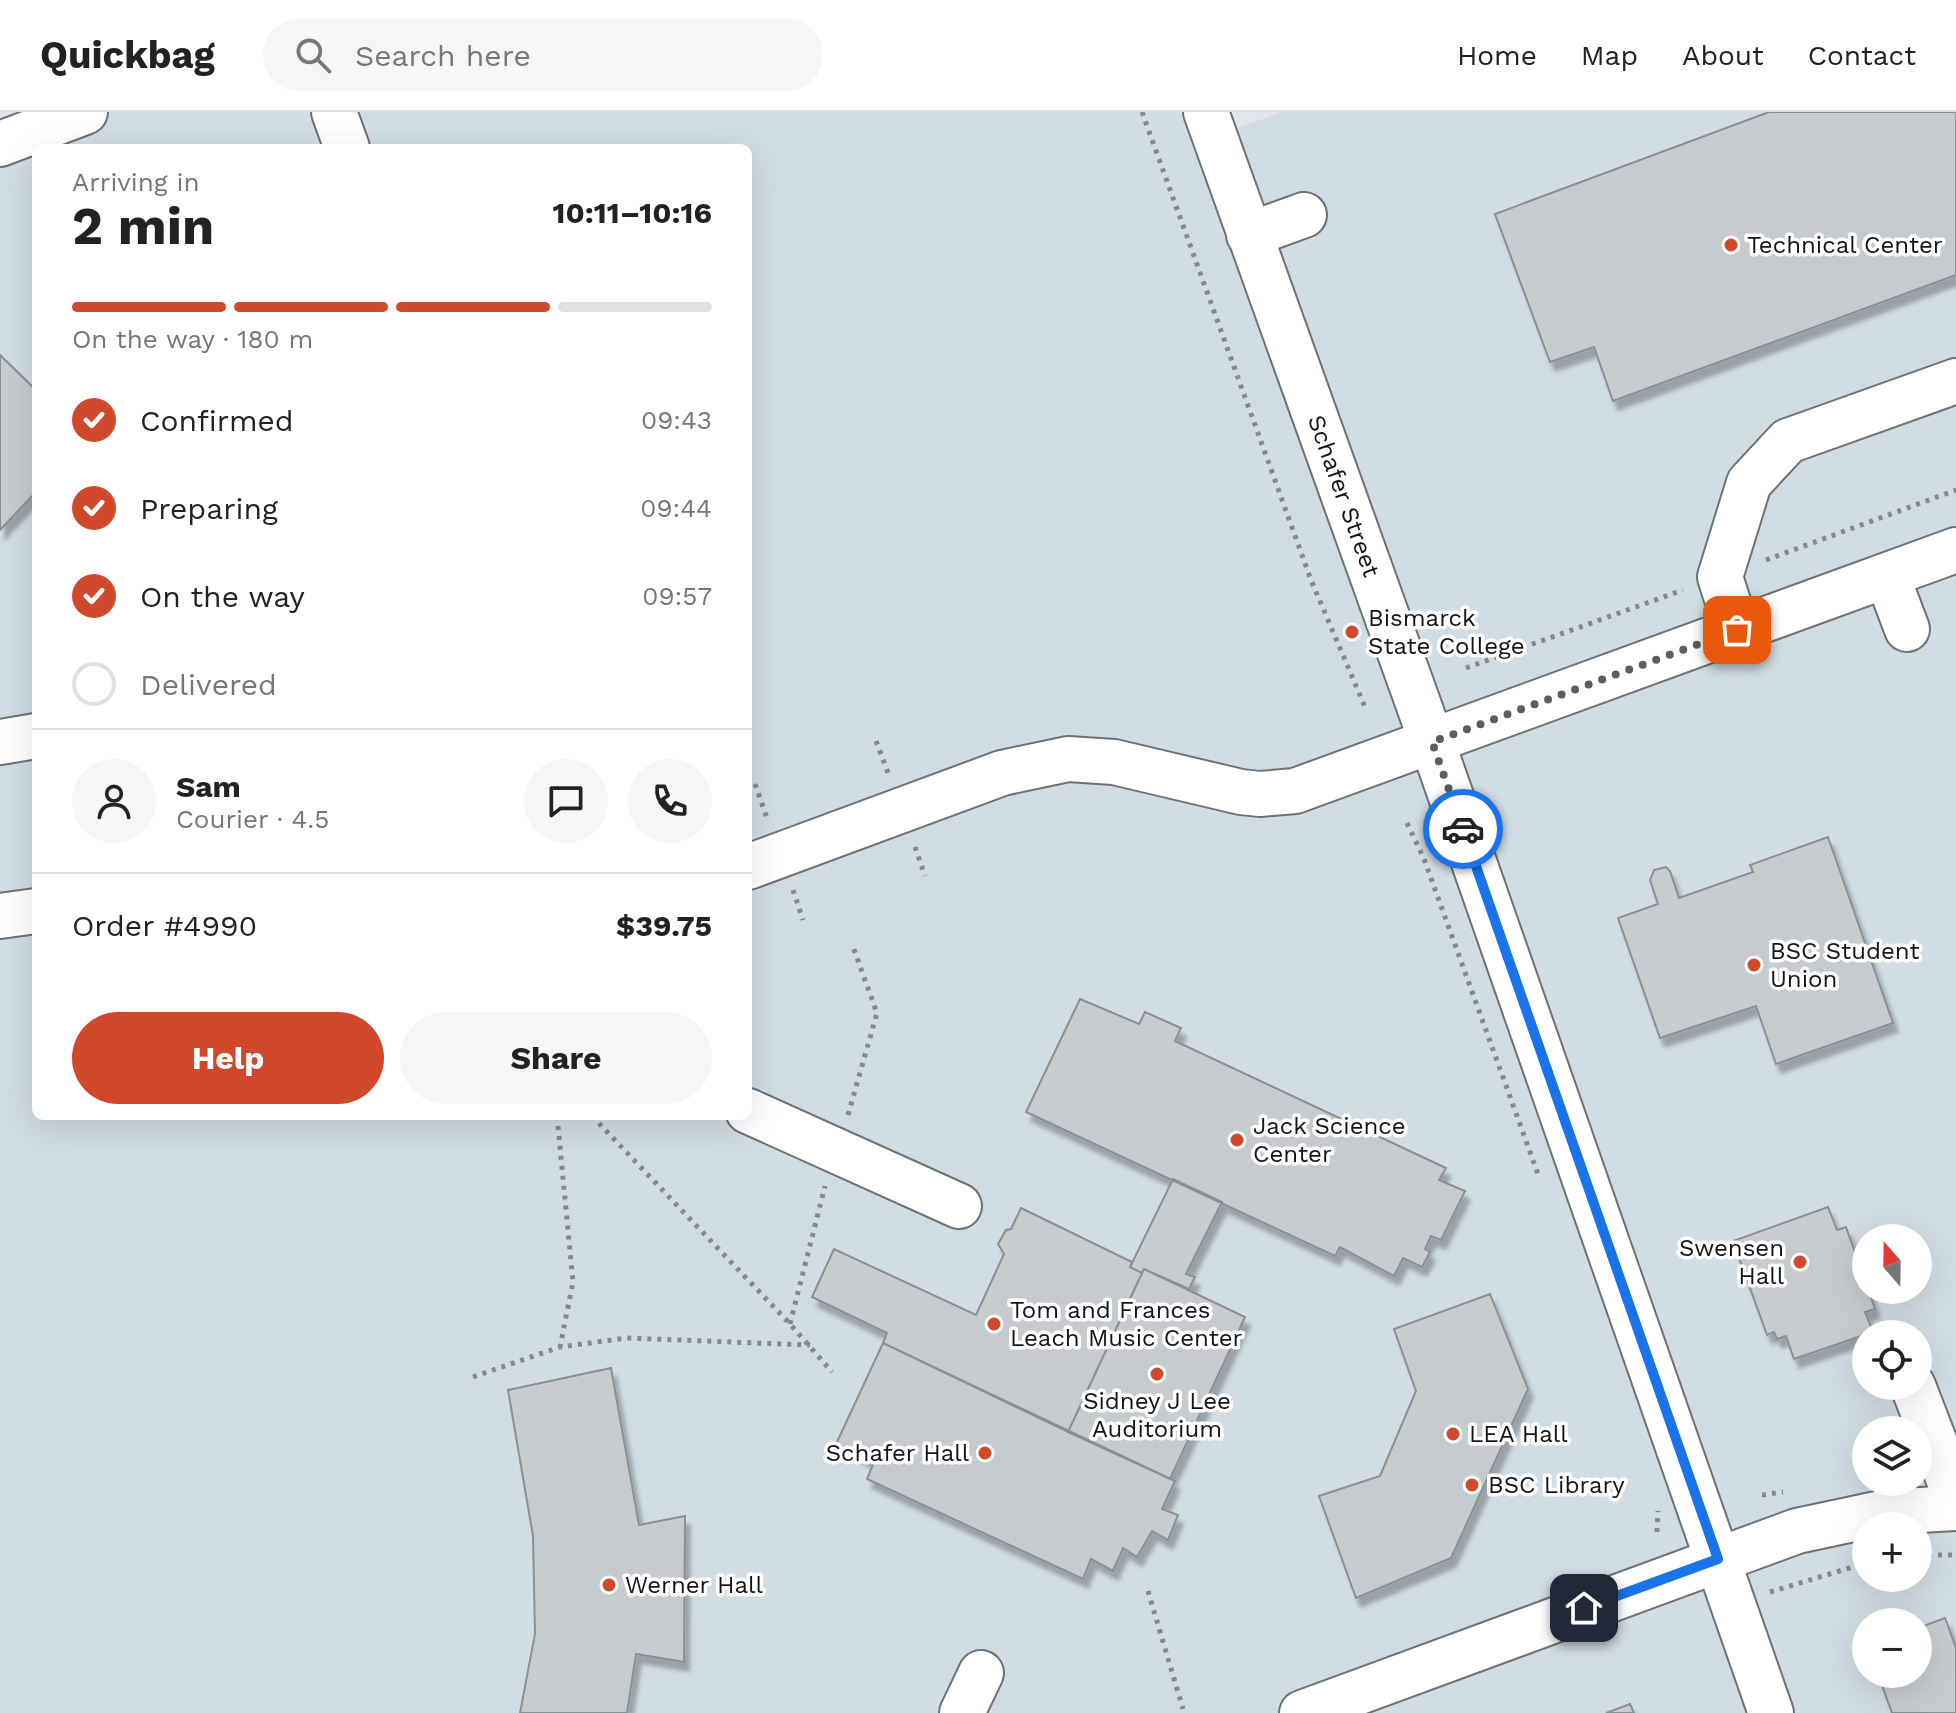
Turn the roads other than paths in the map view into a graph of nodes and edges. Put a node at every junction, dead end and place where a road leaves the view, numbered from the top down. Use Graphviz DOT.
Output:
graph roads {
  1 [pos="85,112"];
  2 [pos="334,112"];
  3 [pos="1206,112"];
  4 [pos="0,144"];
  5 [pos="346,144"];
  6 [pos="1304,215"];
  7 [pos="1249,235"];
  8 [pos="1956,381"];
  9 [pos="1956,550"];
  10 [pos="1887,576"];
  11 [pos="1907,629"];
  12 [pos="1737,630"];
  13 [pos="32,737"];
  14 [pos="0,742"];
  15 [pos="1432,742"];
  16 [pos="770,859"];
  17 [pos="32,912"];
  18 [pos="0,916"];
  19 [pos="752,1113"];
  20 [pos="959,1206"];
  21 [pos="1918,1400"];
  22 [pos="1956,1498"];
  23 [pos="1956,1508"];
  24 [pos="1718,1559"];
  25 [pos="981,1673"];
  26 [pos="962,1713"];
  27 [pos="1302,1713"];
  28 [pos="1771,1713"];
  1 -- 4 [label="street"];
  2 -- 5 [label="street"];
  3 -- 7 [label="street, Schafer Street"];
  6 -- 7 [label="street"];
  7 -- 15 [label="street, Schafer Street"];
  8 -- 12 [label="street"];
  9 -- 10 [label="street"];
  10 -- 11 [label="street"];
  10 -- 12 [label="street"];
  12 -- 15 [label="street"];
  13 -- 14 [label="street"];
  15 -- 16 [label="street"];
  15 -- 24 [label="street, Schafer Street"];
  17 -- 18 [label="street"];
  19 -- 20 [label="street"];
  21 -- 22 [label="street"];
  23 -- 24 [label="street"];
  24 -- 27 [label="street"];
  24 -- 28 [label="street, Schafer Street"];
  25 -- 26 [label="street"];
}
